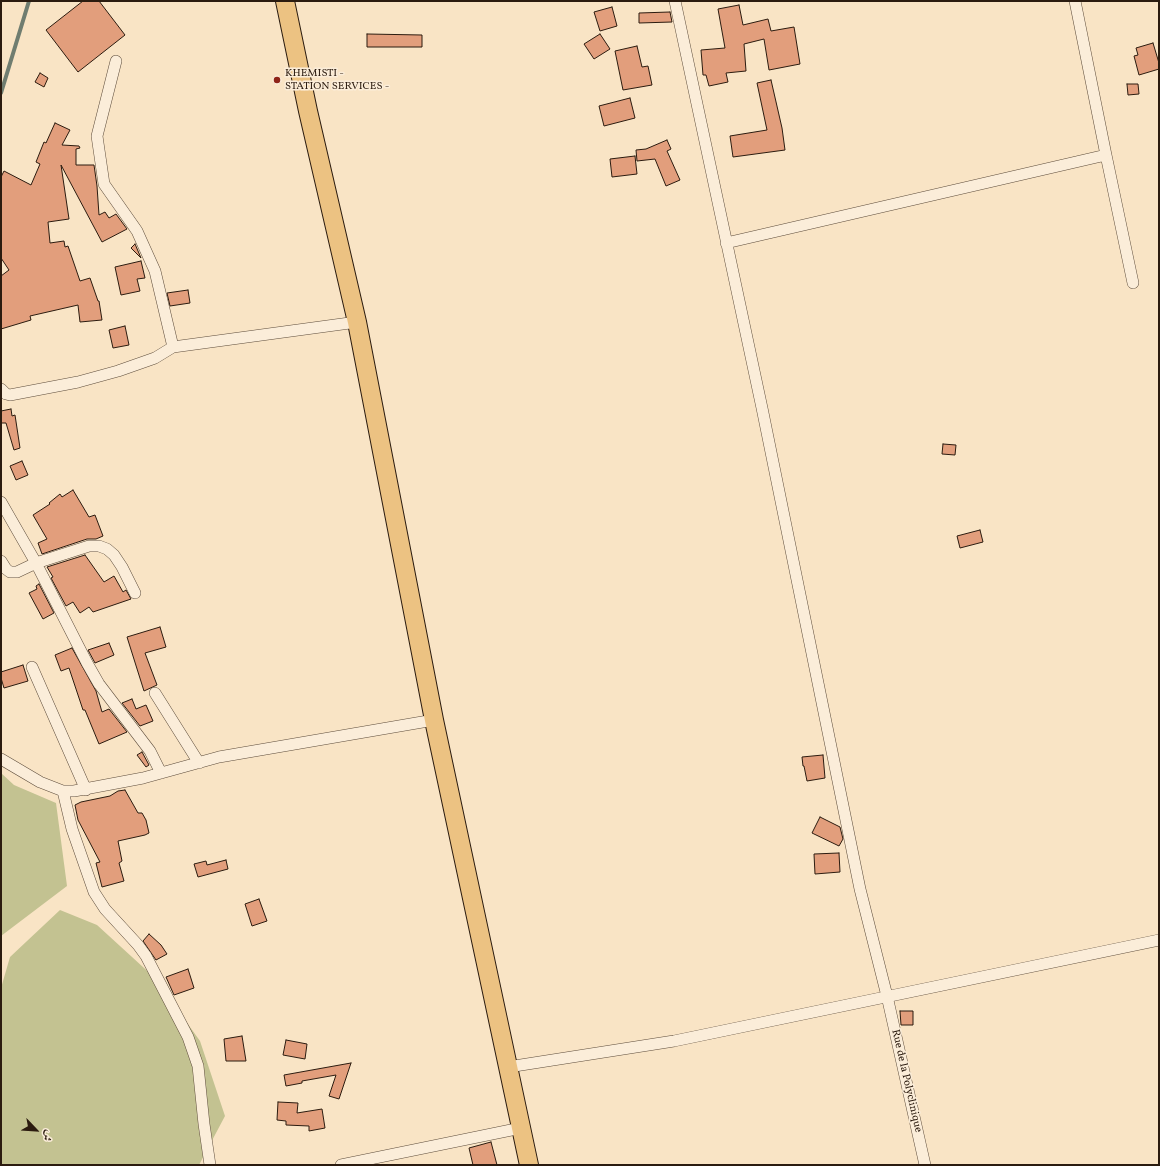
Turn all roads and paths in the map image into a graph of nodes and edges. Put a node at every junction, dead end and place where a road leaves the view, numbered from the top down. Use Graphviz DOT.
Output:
graph roads {
  1 [pos="285,1"];
  2 [pos="675,1"];
  3 [pos="1075,1"];
  4 [pos="116,61"];
  5 [pos="1106,155"];
  6 [pos="726,243"];
  7 [pos="1133,284"];
  8 [pos="357,322"];
  9 [pos="173,347"];
  10 [pos="1,389"];
  11 [pos="1,502"];
  12 [pos="1,561"];
  13 [pos="36,564"];
  14 [pos="135,593"];
  15 [pos="32,668"];
  16 [pos="155,693"];
  17 [pos="434,720"];
  18 [pos="1,759"];
  19 [pos="199,763"];
  20 [pos="161,773"];
  21 [pos="86,790"];
  22 [pos="63,791"];
  23 [pos="1159,940"];
  24 [pos="887,996"];
  25 [pos="508,1067"];
  26 [pos="521,1128"];
  27 [pos="210,1165"];
  28 [pos="341,1165"];
  29 [pos="529,1165"];
  30 [pos="925,1165"];
  1 -- 8 [label="main road"];
  2 -- 6 [label="street, Rue de la Polyclinique"];
  3 -- 5 [label="street"];
  4 -- 9 [label="street"];
  5 -- 6 [label="street"];
  5 -- 7 [label="street"];
  6 -- 24 [label="street, Rue de la Polyclinique"];
  8 -- 9 [label="street"];
  8 -- 17 [label="main road"];
  9 -- 10 [label="street"];
  11 -- 13 [label="street"];
  12 -- 13 [label="street"];
  13 -- 14 [label="street"];
  13 -- 20 [label="street"];
  15 -- 21 [label="street"];
  16 -- 19 [label="street"];
  17 -- 19 [label="street"];
  17 -- 25 [label="main road"];
  18 -- 22 [label="street"];
  19 -- 20 [label="street"];
  20 -- 21 [label="street"];
  21 -- 22 [label="street"];
  22 -- 27 [label="street"];
  23 -- 24 [label="street"];
  24 -- 25 [label="street"];
  24 -- 30 [label="street, Rue de la Polyclinique"];
  25 -- 26 [label="main road"];
  26 -- 28 [label="street"];
  26 -- 29 [label="main road"];
}
